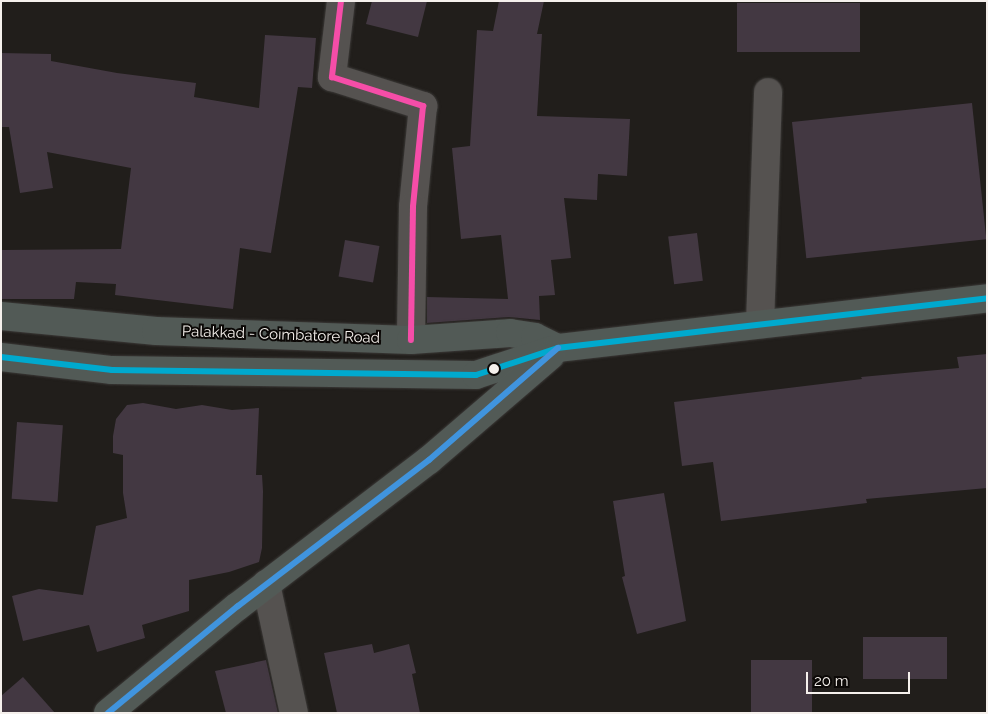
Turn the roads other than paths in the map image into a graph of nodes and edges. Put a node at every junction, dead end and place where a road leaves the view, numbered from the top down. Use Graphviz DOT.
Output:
graph roads {
  1 [pos="341,1"];
  2 [pos="768,92"];
  3 [pos="987,298"];
  4 [pos="1,316"];
  5 [pos="760,324"];
  6 [pos="411,340"];
  7 [pos="558,348"];
  8 [pos="1,357"];
  9 [pos="266,584"];
  10 [pos="108,713"];
  11 [pos="294,713"];
  1 -- 6 [label="street"];
  2 -- 5 [label="street"];
  3 -- 5 [label="main road"];
  4 -- 6 [label="main road, Palakkad - Coimbatore Road"];
  5 -- 7 [label="main road"];
  6 -- 7 [label="main road, Palakkad - Coimbatore Road"];
  7 -- 8 [label="main road"];
  7 -- 9 [label="main road"];
  9 -- 10 [label="main road"];
  9 -- 11 [label="street"];
}
